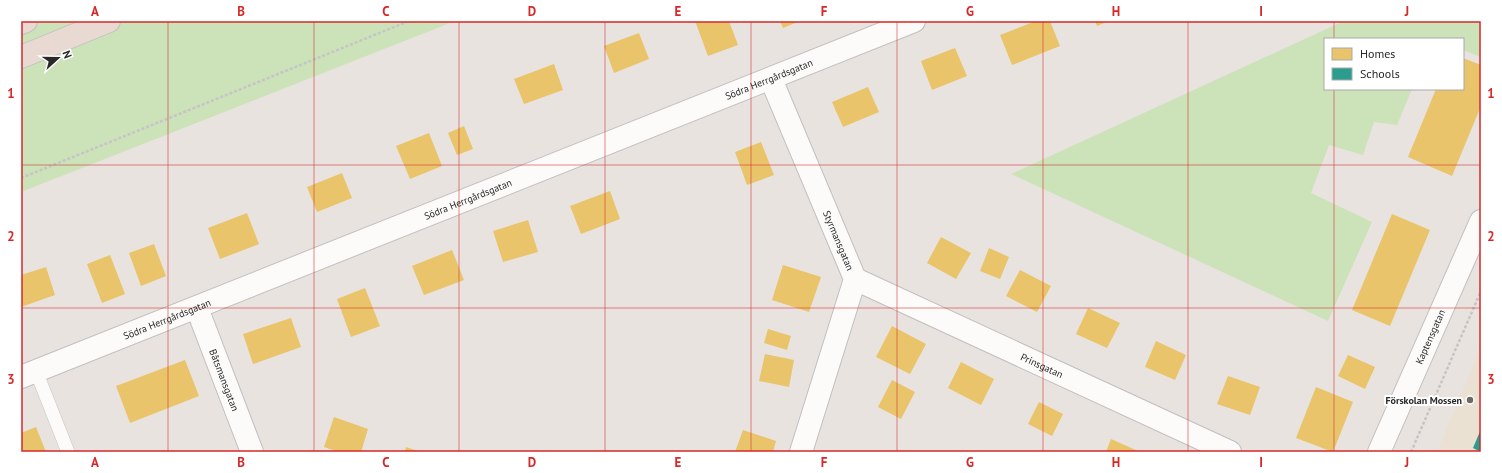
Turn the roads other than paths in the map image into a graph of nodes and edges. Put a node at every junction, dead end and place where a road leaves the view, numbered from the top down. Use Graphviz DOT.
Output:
graph roads {
  1 [pos="26,21"];
  2 [pos="109,21"];
  3 [pos="914,21"];
  4 [pos="21,23"];
  5 [pos="21,58"];
  6 [pos="771,79"];
  7 [pos="1481,221"];
  8 [pos="855,279"];
  9 [pos="197,308"];
  10 [pos="29,374"];
  11 [pos="68,452"];
  12 [pos="252,452"];
  13 [pos="801,452"];
  14 [pos="1230,452"];
  15 [pos="1379,452"];
  1 -- 4 [label="highway"];
  2 -- 5 [label="highway"];
  3 -- 6 [label="street, Södra Herrgårdsgatan"];
  6 -- 8 [label="street, Styrmansgatan"];
  6 -- 9 [label="street, Södra Herrgårdsgatan"];
  7 -- 15 [label="street, Kaptensgatan"];
  8 -- 13 [label="street, Styrmansgatan"];
  8 -- 14 [label="street, Prinsgatan"];
  9 -- 10 [label="street, Södra Herrgårdsgatan"];
  9 -- 12 [label="street, Båtsmansgatan"];
  10 -- 11 [label="lane"];
}
